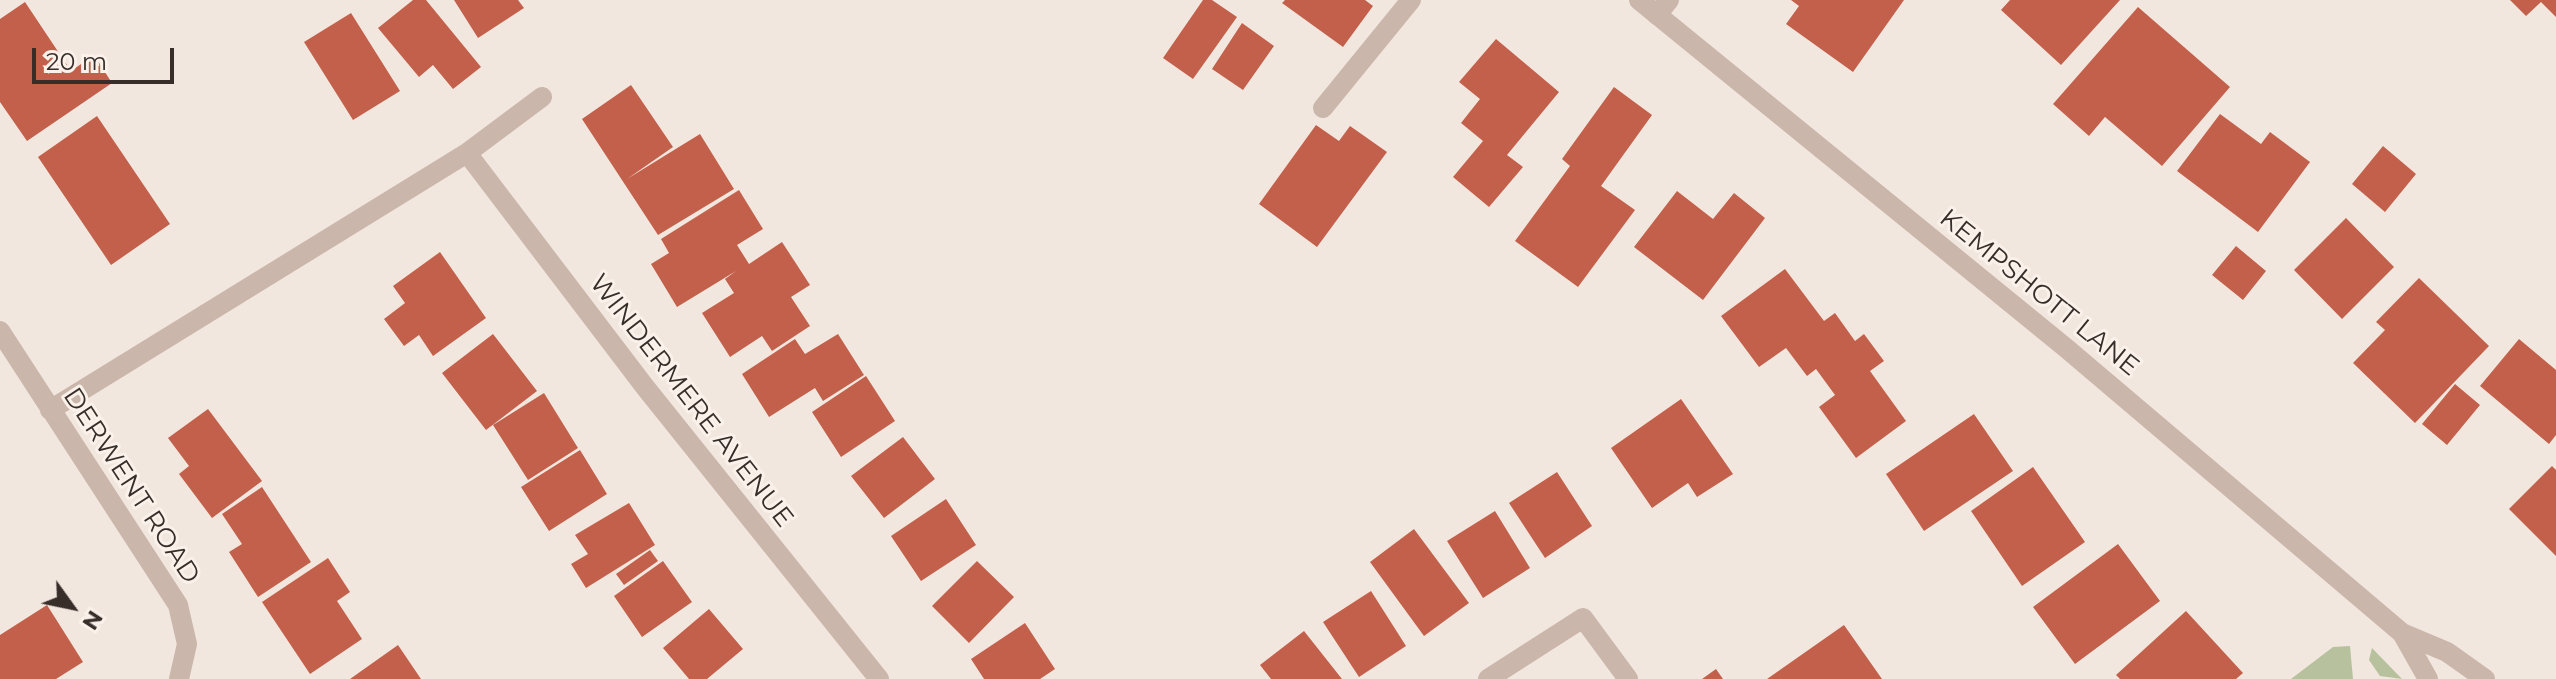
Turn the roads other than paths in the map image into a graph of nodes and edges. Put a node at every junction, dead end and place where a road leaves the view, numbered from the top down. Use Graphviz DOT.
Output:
graph roads {
  1 [pos="1411,0"];
  2 [pos="1639,0"];
  3 [pos="1663,8"];
  4 [pos="542,97"];
  5 [pos="1323,108"];
  6 [pos="467,153"];
  7 [pos="0,331"];
  8 [pos="50,410"];
  9 [pos="2402,633"];
  10 [pos="179,679"];
  11 [pos="879,679"];
  12 [pos="1488,679"];
  13 [pos="1628,679"];
  14 [pos="2428,679"];
  15 [pos="2485,679"];
  1 -- 5 [label="street"];
  2 -- 3 [label="street, KEMPSHOTT LANE"];
  3 -- 9 [label="street, KEMPSHOTT LANE"];
  4 -- 6 [label="street"];
  6 -- 8 [label="street"];
  6 -- 11 [label="street, WINDERMERE AVENUE"];
  7 -- 8 [label="street, DERWENT ROAD"];
  8 -- 10 [label="street, DERWENT ROAD"];
  9 -- 14 [label="street, KEMPSHOTT LANE"];
  9 -- 15 [label="street, KEMPSHOTT LANE"];
  12 -- 13 [label="street"];
}
